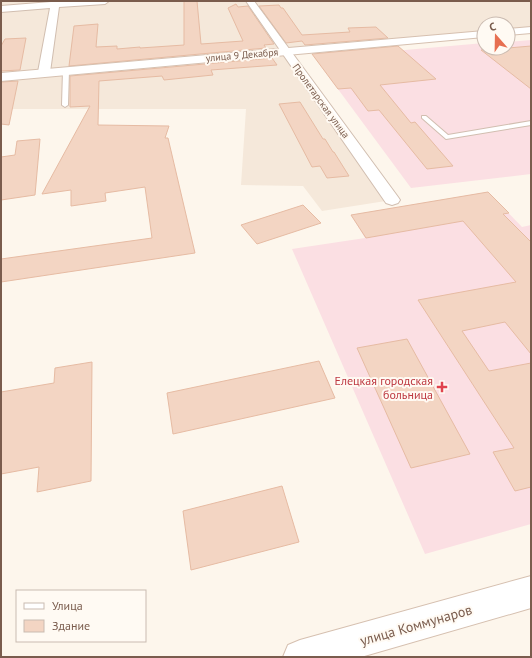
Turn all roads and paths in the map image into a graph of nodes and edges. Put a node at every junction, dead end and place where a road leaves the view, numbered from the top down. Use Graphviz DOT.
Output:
graph roads {
  1 [pos="105,1"];
  2 [pos="250,1"];
  3 [pos="56,2"];
  4 [pos="1,9"];
  5 [pos="531,30"];
  6 [pos="516,31"];
  7 [pos="476,35"];
  8 [pos="285,51"];
  9 [pos="66,70"];
  10 [pos="44,72"];
  11 [pos="1,76"];
  12 [pos="65,104"];
  13 [pos="424,117"];
  14 [pos="531,123"];
  15 [pos="392,200"];
  16 [pos="531,592"];
  17 [pos="300,657"];
  1 -- 3 [label="street"];
  2 -- 8 [label="street, Пролетарская улица"];
  3 -- 4 [label="street"];
  3 -- 10 [label="street"];
  5 -- 6 [label="street"];
  7 -- 8 [label="street, улица 9 Декабря"];
  8 -- 9 [label="street, улица 9 Декабря"];
  8 -- 15 [label="street, Пролетарская улица"];
  9 -- 10 [label="street, улица 9 Декабря"];
  9 -- 12 [label="lane"];
  10 -- 11 [label="street, улица 9 Декабря"];
  13 -- 14 [label="lane"];
  16 -- 17 [label="street, улица Коммунаров"];
}
